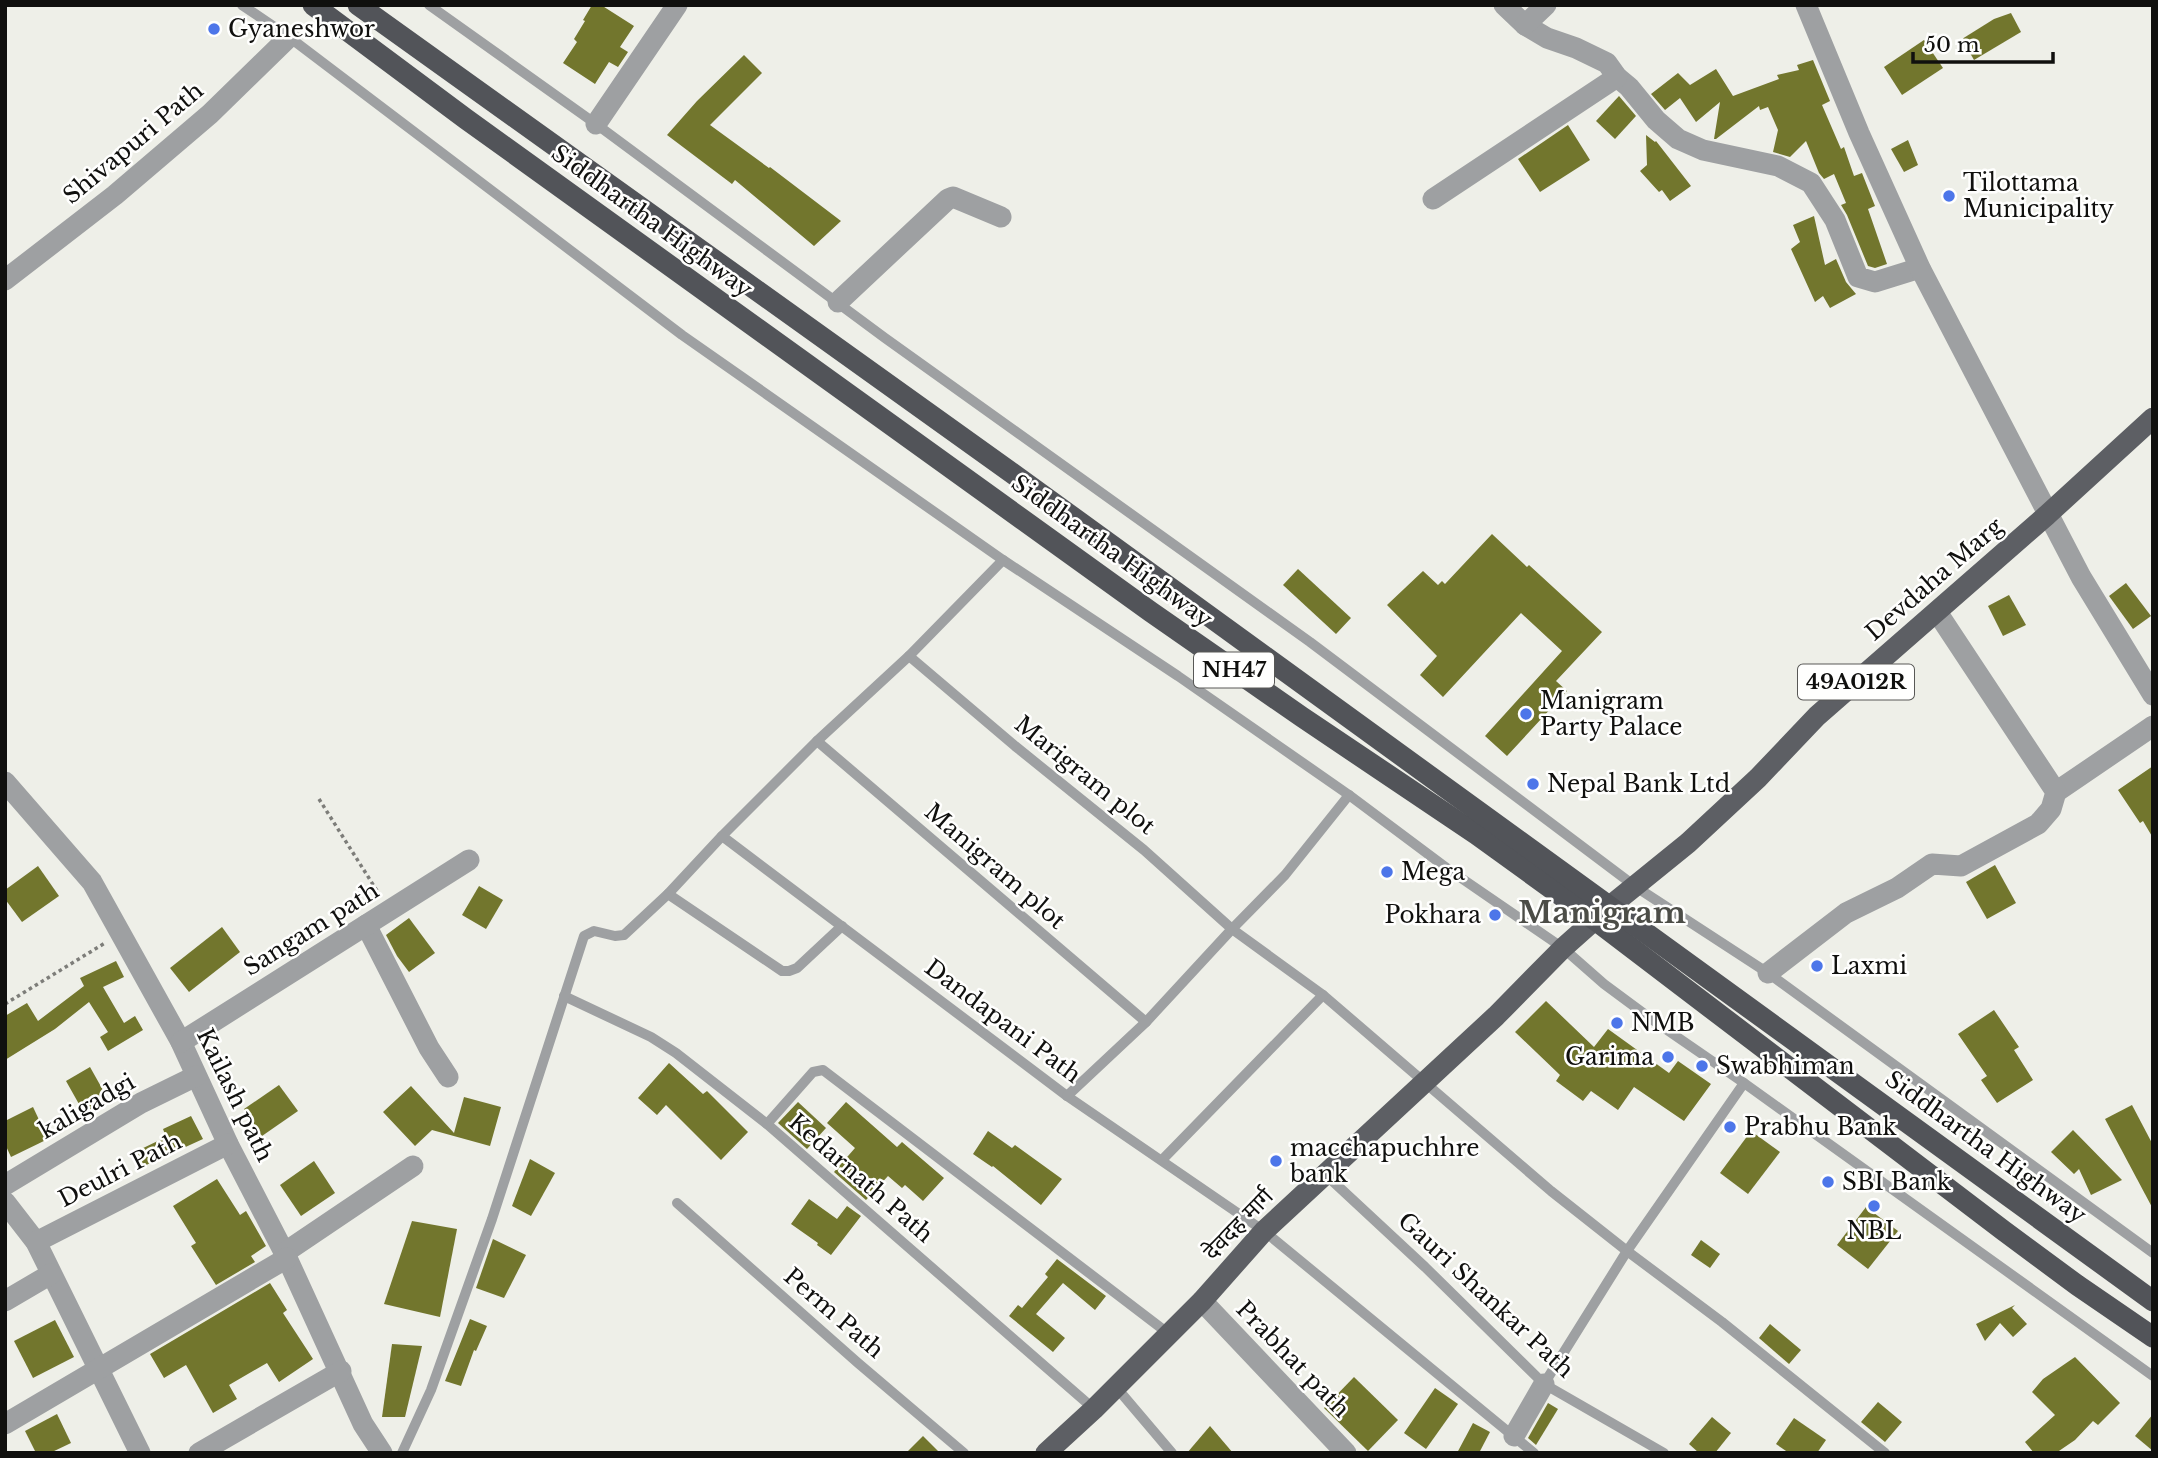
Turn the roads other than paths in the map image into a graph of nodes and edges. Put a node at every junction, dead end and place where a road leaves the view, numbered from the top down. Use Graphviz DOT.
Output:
graph roads {
  1 [pos="242,5"];
  2 [pos="313,5"];
  3 [pos="358,5"];
  4 [pos="429,5"];
  5 [pos="1504,5"];
  6 [pos="1546,5"];
  7 [pos="1806,5"];
  8 [pos="672,7"];
  9 [pos="1525,25"];
  10 [pos="289,37"];
  11 [pos="1617,77"];
  12 [pos="596,124"];
  13 [pos="1433,199"];
  14 [pos="1002,217"];
  15 [pos="1920,268"];
  16 [pos="5,280"];
  17 [pos="838,302"];
  18 [pos="2153,418"];
  19 [pos="2047,515"];
  20 [pos="1003,560"];
  21 [pos="1937,612"];
  22 [pos="909,656"];
  23 [pos="2153,695"];
  24 [pos="2153,726"];
  25 [pos="817,741"];
  26 [pos="5,782"];
  27 [pos="2056,792"];
  28 [pos="1349,795"];
  29 [pos="722,836"];
  30 [pos="469,860"];
  31 [pos="1636,887"];
  32 [pos="668,894"];
  33 [pos="1602,913"];
  34 [pos="366,925"];
  35 [pos="842,926"];
  36 [pos="1231,929"];
  37 [pos="1563,948"];
  38 [pos="1768,973"];
  39 [pos="1323,995"];
  40 [pos="564,996"];
  41 [pos="1146,1022"];
  42 [pos="181,1042"];
  43 [pos="196,1076"];
  44 [pos="448,1077"];
  45 [pos="1423,1083"];
  46 [pos="1744,1083"];
  47 [pos="1067,1096"];
  48 [pos="767,1124"];
  49 [pos="228,1144"];
  50 [pos="1162,1160"];
  51 [pos="413,1166"];
  52 [pos="1326,1175"];
  53 [pos="5,1185"];
  54 [pos="5,1202"];
  55 [pos="677,1203"];
  56 [pos="1264,1231"];
  57 [pos="36,1242"];
  58 [pos="1627,1251"];
  59 [pos="2153,1253"];
  60 [pos="286,1255"];
  61 [pos="51,1274"];
  62 [pos="5,1301"];
  63 [pos="1202,1301"];
  64 [pos="2153,1301"];
  65 [pos="1169,1335"];
  66 [pos="2153,1337"];
  67 [pos="98,1370"];
  68 [pos="341,1371"];
  69 [pos="2153,1376"];
  70 [pos="1544,1384"];
  71 [pos="1116,1387"];
  72 [pos="1094,1409"];
  73 [pos="5,1424"];
  74 [pos="1514,1436"];
  75 [pos="140,1453"];
  76 [pos="199,1453"];
  77 [pos="382,1453"];
  78 [pos="402,1453"];
  79 [pos="964,1453"];
  80 [pos="1046,1453"];
  81 [pos="1172,1453"];
  82 [pos="1346,1453"];
  83 [pos="1534,1453"];
  84 [pos="1664,1453"];
  85 [pos="1885,1453"];
  1 -- 10 [label="lane"];
  2 -- 33 [label="highway, Siddhartha Highway / NH47"];
  3 -- 33 [label="highway, Siddhartha Highway / NH47"];
  4 -- 12 [label="lane"];
  5 -- 9 [label="street"];
  6 -- 9 [label="street"];
  7 -- 15 [label="street"];
  8 -- 12 [label="street"];
  9 -- 11 [label="street"];
  10 -- 16 [label="street, Shivapuri Path"];
  10 -- 20 [label="lane"];
  11 -- 13 [label="street"];
  11 -- 15 [label="street"];
  12 -- 17 [label="lane"];
  14 -- 17 [label="street"];
  15 -- 19 [label="street"];
  17 -- 31 [label="lane"];
  18 -- 19 [label="main road, Devdaha Marg / 49A012R"];
  19 -- 21 [label="main road, Devdaha Marg / 49A012R"];
  19 -- 23 [label="street"];
  20 -- 22 [label="lane"];
  20 -- 28 [label="lane"];
  21 -- 27 [label="street"];
  21 -- 31 [label="main road, Devdaha Marg / 49A012R"];
  22 -- 25 [label="lane"];
  22 -- 36 [label="lane, Marigram plot"];
  24 -- 27 [label="street"];
  25 -- 29 [label="lane"];
  25 -- 41 [label="lane, Manigram plot"];
  26 -- 42 [label="street, Kailash path"];
  27 -- 38 [label="street"];
  28 -- 36 [label="lane"];
  28 -- 37 [label="lane"];
  29 -- 32 [label="lane"];
  29 -- 35 [label="lane, Dandapani Path"];
  30 -- 34 [label="street, Sangam path"];
  31 -- 33 [label="main road, Devdaha Marg / 49A012R"];
  31 -- 38 [label="lane"];
  32 -- 35 [label="lane"];
  32 -- 40 [label="lane"];
  33 -- 37 [label="main road, Devdaha Marg / 49A012R"];
  33 -- 64 [label="highway, Siddhartha Highway / NH47"];
  33 -- 66 [label="highway, Siddhartha Highway / NH47"];
  34 -- 42 [label="street, Sangam path"];
  34 -- 44 [label="street"];
  35 -- 47 [label="lane, Dandapani Path"];
  36 -- 39 [label="lane, Marigram plot"];
  36 -- 41 [label="lane"];
  37 -- 45 [label="main road, देवदह मार्ग / 49A012R"];
  37 -- 46 [label="lane"];
  38 -- 59 [label="lane"];
  39 -- 45 [label="lane, Marigram plot"];
  39 -- 50 [label="lane"];
  40 -- 48 [label="lane"];
  40 -- 78 [label="lane"];
  41 -- 47 [label="lane"];
  42 -- 43 [label="street, Kailash path"];
  43 -- 49 [label="street, Kailash path"];
  43 -- 53 [label="street, kaligadgi"];
  45 -- 52 [label="main road, देवदह मार्ग / 49A012R"];
  45 -- 58 [label="lane, Marigram plot"];
  46 -- 58 [label="lane"];
  46 -- 69 [label="lane"];
  47 -- 50 [label="lane, Dandapani Path"];
  48 -- 65 [label="lane, Kedarnath Path"];
  48 -- 72 [label="lane, Kedarnath Path"];
  49 -- 57 [label="street, Deulri Path"];
  49 -- 60 [label="street, Kailash path"];
  50 -- 56 [label="lane, Dandapani Path"];
  51 -- 60 [label="street"];
  52 -- 56 [label="main road, देवदह मार्ग / 49A012R"];
  52 -- 70 [label="lane, Gauri Shankar Path"];
  54 -- 57 [label="street"];
  55 -- 79 [label="lane, Perm Path"];
  56 -- 63 [label="main road, देवदह मार्ग / 49A012R"];
  56 -- 74 [label="lane, Dandapani Path"];
  57 -- 61 [label="street"];
  58 -- 70 [label="lane"];
  58 -- 85 [label="lane, Marigram plot"];
  60 -- 67 [label="street"];
  60 -- 68 [label="street, Kailash path"];
  61 -- 62 [label="street"];
  61 -- 67 [label="street"];
  63 -- 65 [label="main road, देवदह मार्ग / 49A012R"];
  63 -- 82 [label="street, Prabhat path"];
  65 -- 71 [label="main road, देवदह मार्ग / 49A012R"];
  67 -- 73 [label="street"];
  67 -- 75 [label="street"];
  68 -- 76 [label="street"];
  68 -- 77 [label="street, Kailash path"];
  70 -- 74 [label="street"];
  70 -- 84 [label="lane, Gauri Shankar Path"];
  71 -- 72 [label="main road, देवदह मार्ग / 49A012R"];
  71 -- 81 [label="lane"];
  72 -- 80 [label="main road, देवदह मार्ग / 49A012R"];
  74 -- 83 [label="lane, Dandapani Path"];
}
